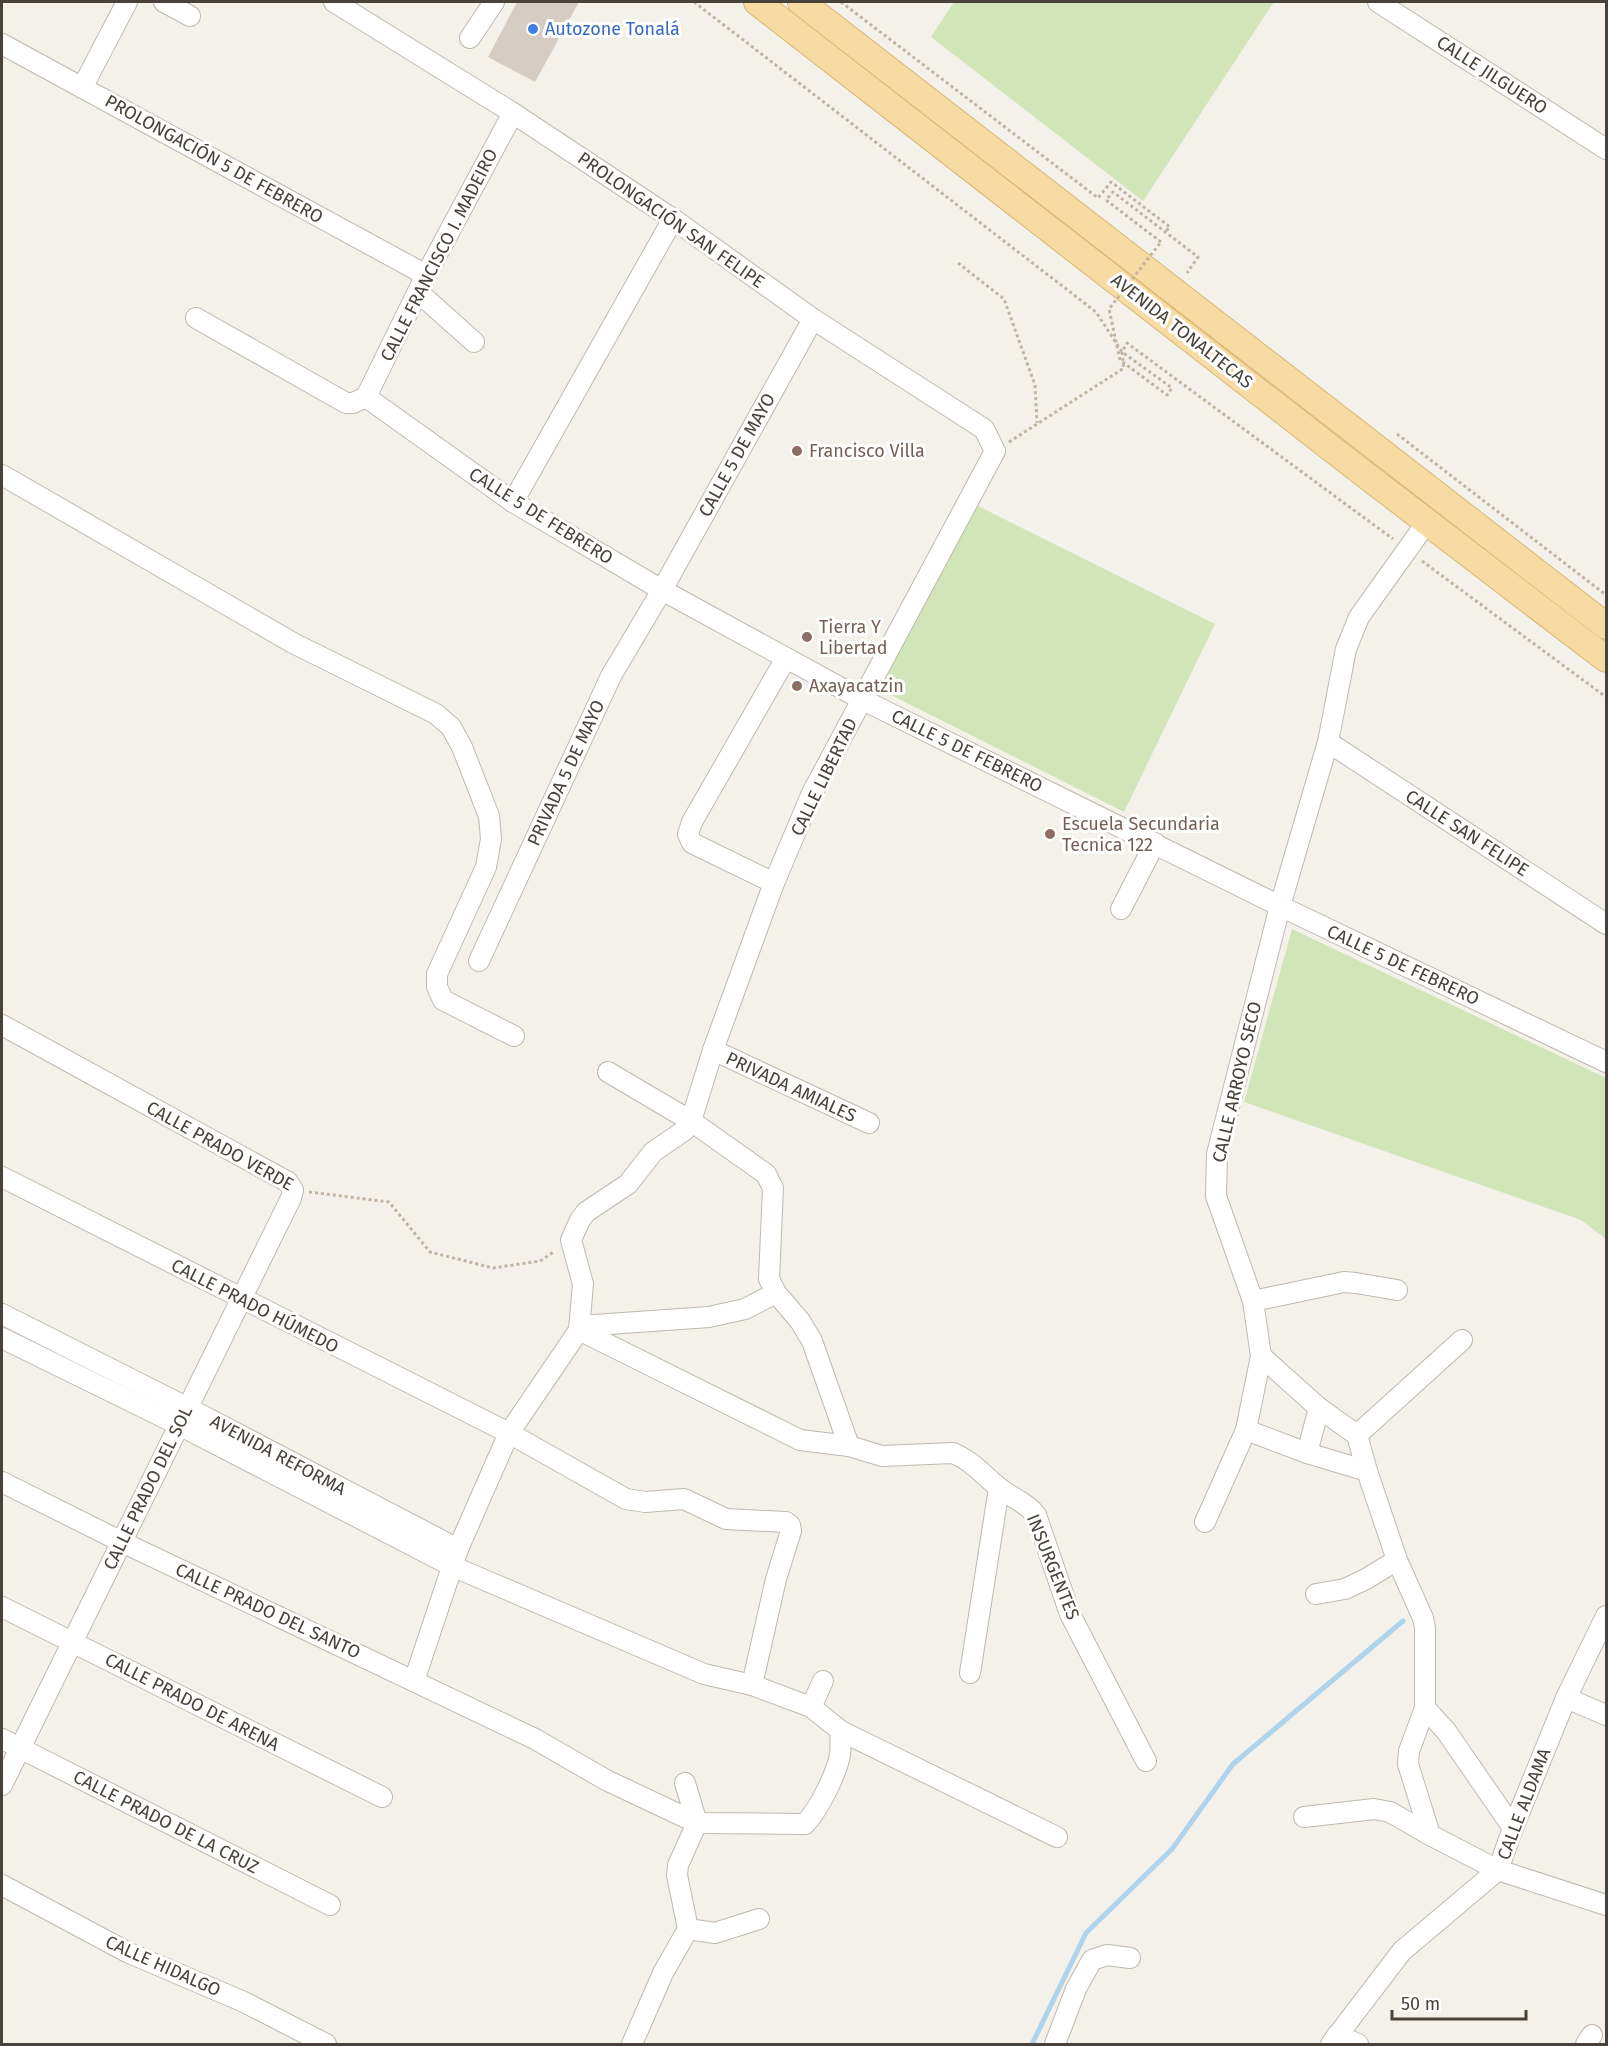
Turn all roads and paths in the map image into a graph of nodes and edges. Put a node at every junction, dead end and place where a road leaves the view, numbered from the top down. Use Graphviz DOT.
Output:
graph roads {
  1 [pos="127,2"];
  2 [pos="164,2"];
  3 [pos="334,2"];
  4 [pos="494,2"];
  5 [pos="694,2"];
  6 [pos="757,2"];
  7 [pos="801,2"];
  8 [pos="841,2"];
  9 [pos="1378,2"];
  10 [pos="190,16"];
  11 [pos="470,38"];
  12 [pos="2,44"];
  13 [pos="82,88"];
  14 [pos="513,113"];
  15 [pos="1606,149"];
  16 [pos="673,219"];
  17 [pos="1165,232"];
  18 [pos="958,263"];
  19 [pos="1195,280"];
  20 [pos="422,283"];
  21 [pos="196,318"];
  22 [pos="813,319"];
  23 [pos="474,342"];
  24 [pos="1122,352"];
  25 [pos="366,397"];
  26 [pos="1037,423"];
  27 [pos="1390,429"];
  28 [pos="995,451"];
  29 [pos="2,476"];
  30 [pos="513,502"];
  31 [pos="1427,522"];
  32 [pos="1408,550"];
  33 [pos="662,590"];
  34 [pos="1606,595"];
  35 [pos="1606,626"];
  36 [pos="786,657"];
  37 [pos="1606,659"];
  38 [pos="1606,697"];
  39 [pos="863,700"];
  40 [pos="1328,742"];
  41 [pos="1155,843"];
  42 [pos="774,883"];
  43 [pos="1280,906"];
  44 [pos="1121,909"];
  45 [pos="1606,924"];
  46 [pos="479,961"];
  47 [pos="2,1025"];
  48 [pos="514,1036"];
  49 [pos="713,1050"];
  50 [pos="1604,1054"];
  51 [pos="609,1072"];
  52 [pos="692,1120"];
  53 [pos="869,1123"];
  54 [pos="2,1177"];
  55 [pos="293,1190"];
  56 [pos="540,1261"];
  57 [pos="1396,1290"];
  58 [pos="776,1293"];
  59 [pos="241,1299"];
  60 [pos="1253,1301"];
  61 [pos="2,1314"];
  62 [pos="579,1328"];
  63 [pos="2,1338"];
  64 [pos="1462,1340"];
  65 [pos="1261,1356"];
  66 [pos="1319,1408"];
  67 [pos="184,1417"];
  68 [pos="1246,1430"];
  69 [pos="509,1433"];
  70 [pos="1357,1435"];
  71 [pos="849,1446"];
  72 [pos="1307,1453"];
  73 [pos="1367,1471"];
  74 [pos="2,1482"];
  75 [pos="999,1488"];
  76 [pos="1205,1522"];
  77 [pos="122,1542"];
  78 [pos="455,1558"];
  79 [pos="1397,1560"];
  80 [pos="1316,1594"];
  81 [pos="2,1607"];
  82 [pos="1606,1616"];
  83 [pos="72,1642"];
  84 [pos="970,1673"];
  85 [pos="414,1681"];
  86 [pos="823,1681"];
  87 [pos="752,1685"];
  88 [pos="1566,1698"];
  89 [pos="811,1707"];
  90 [pos="1425,1708"];
  91 [pos="1606,1716"];
  92 [pos="841,1731"];
  93 [pos="2,1739"];
  94 [pos="20,1748"];
  95 [pos="1146,1761"];
  96 [pos="685,1783"];
  97 [pos="2,1785"];
  98 [pos="382,1797"];
  99 [pos="1304,1818"];
  100 [pos="697,1823"];
  101 [pos="1512,1828"];
  102 [pos="1430,1835"];
  103 [pos="1057,1837"];
  104 [pos="1498,1870"];
  105 [pos="2,1885"];
  106 [pos="330,1905"];
  107 [pos="1606,1905"];
  108 [pos="759,1918"];
  109 [pos="688,1929"];
  110 [pos="1130,1958"];
  111 [pos="1334,2040"];
  112 [pos="326,2044"];
  113 [pos="632,2044"];
  114 [pos="1055,2044"];
  115 [pos="1358,2044"];
  1 -- 13 [label="street"];
  2 -- 10 [label="street"];
  3 -- 14 [label="street, PROLONGACIÓN SAN FELIPE"];
  4 -- 11 [label="street"];
  5 -- 24 [label="path"];
  6 -- 31 [label="main road, AVENIDA TONALTECAS"];
  7 -- 35 [label="main road, AVENIDA TONALTECAS"];
  8 -- 17 [label="path"];
  9 -- 15 [label="street, CALLE JILGUERO"];
  12 -- 13 [label="street, PROLONGACIÓN 5 DE FEBRERO"];
  13 -- 20 [label="street, PROLONGACIÓN 5 DE FEBRERO"];
  14 -- 16 [label="street, PROLONGACIÓN SAN FELIPE"];
  14 -- 20 [label="street, CALLE FRANCISCO I. MADEIRO"];
  16 -- 22 [label="street, PROLONGACIÓN SAN FELIPE"];
  16 -- 30 [label="street"];
  17 -- 19 [label="path"];
  17 -- 24 [label="path, bridge"];
  18 -- 26 [label="path"];
  20 -- 23 [label="street, PROLONGACIÓN 5 DE FEBRERO"];
  20 -- 25 [label="street, CALLE FRANCISCO I. MADEIRO"];
  21 -- 25 [label="street"];
  22 -- 28 [label="street, PROLONGACIÓN SAN FELIPE"];
  22 -- 33 [label="street, CALLE 5 DE MAYO"];
  24 -- 26 [label="path"];
  24 -- 32 [label="path"];
  25 -- 30 [label="street, CALLE 5 DE FEBRERO"];
  26 -- 28 [label="path"];
  27 -- 34 [label="path"];
  28 -- 39 [label="street, CALLE LIBERTAD"];
  29 -- 48 [label="street"];
  30 -- 33 [label="street, CALLE 5 DE FEBRERO"];
  31 -- 32 [label="street, CALLE ARROYO SECO"];
  31 -- 37 [label="main road, AVENIDA TONALTECAS"];
  32 -- 38 [label="path"];
  32 -- 40 [label="street, CALLE ARROYO SECO"];
  33 -- 36 [label="street, CALLE 5 DE FEBRERO"];
  33 -- 46 [label="street, PRIVADA 5 DE MAYO"];
  36 -- 39 [label="street, CALLE 5 DE FEBRERO"];
  36 -- 42 [label="street"];
  39 -- 41 [label="street, CALLE 5 DE FEBRERO"];
  39 -- 42 [label="street, CALLE LIBERTAD"];
  40 -- 43 [label="street, CALLE ARROYO SECO"];
  40 -- 45 [label="street, CALLE SAN FELIPE"];
  41 -- 43 [label="street, CALLE 5 DE FEBRERO"];
  41 -- 44 [label="street"];
  42 -- 49 [label="street, CALLE LIBERTAD"];
  43 -- 50 [label="street, CALLE 5 DE FEBRERO"];
  43 -- 60 [label="street, CALLE ARROYO SECO"];
  47 -- 55 [label="street, CALLE PRADO VERDE"];
  49 -- 52 [label="street, CALLE LIBERTAD"];
  49 -- 53 [label="street, PRIVADA AMIALES"];
  51 -- 52 [label="street"];
  52 -- 58 [label="street"];
  52 -- 62 [label="street"];
  54 -- 59 [label="street, CALLE PRADO HÚMEDO"];
  55 -- 56 [label="path, CALLE PRADO VERDE"];
  55 -- 59 [label="street, CALLE PRADO DEL SOL"];
  57 -- 60 [label="street"];
  58 -- 62 [label="street"];
  58 -- 71 [label="street"];
  59 -- 67 [label="street, CALLE PRADO DEL SOL"];
  59 -- 69 [label="street, CALLE PRADO HÚMEDO"];
  60 -- 65 [label="street, CALLE ARROYO SECO"];
  61 -- 67 [label="street, AVENIDA REFORMA"];
  62 -- 69 [label="street"];
  62 -- 71 [label="street, INSURGENTES"];
  63 -- 67 [label="street, AVENIDA REFORMA"];
  64 -- 70 [label="street"];
  65 -- 66 [label="street"];
  65 -- 68 [label="street, CALLE ARROYO SECO"];
  66 -- 70 [label="street"];
  66 -- 72 [label="street"];
  67 -- 77 [label="street, CALLE PRADO DEL SOL"];
  67 -- 78 [label="street, AVENIDA REFORMA"];
  68 -- 72 [label="street"];
  68 -- 76 [label="street, CALLE ARROYO SECO"];
  69 -- 78 [label="street"];
  69 -- 87 [label="street, CALLE PRADO HÚMEDO"];
  70 -- 73 [label="street"];
  71 -- 75 [label="street, INSURGENTES"];
  72 -- 73 [label="street"];
  73 -- 79 [label="street"];
  74 -- 77 [label="street, CALLE PRADO DEL SANTO"];
  75 -- 84 [label="street"];
  75 -- 95 [label="street, INSURGENTES"];
  77 -- 83 [label="street, CALLE PRADO DEL SOL"];
  77 -- 85 [label="street, CALLE PRADO DEL SANTO"];
  78 -- 85 [label="street"];
  78 -- 87 [label="street, AVENIDA REFORMA"];
  79 -- 80 [label="street"];
  79 -- 90 [label="street"];
  81 -- 83 [label="street, CALLE PRADO DE ARENA"];
  82 -- 88 [label="street, CALLE ALDAMA"];
  83 -- 94 [label="street, CALLE PRADO DEL SOL"];
  83 -- 98 [label="street, CALLE PRADO DE ARENA"];
  85 -- 100 [label="street, CALLE PRADO DEL SANTO"];
  86 -- 89 [label="street"];
  87 -- 89 [label="street, AVENIDA REFORMA"];
  88 -- 91 [label="street"];
  88 -- 101 [label="street, CALLE ALDAMA"];
  89 -- 92 [label="street, AVENIDA REFORMA"];
  90 -- 101 [label="street"];
  90 -- 102 [label="street"];
  92 -- 100 [label="street"];
  92 -- 103 [label="street, AVENIDA REFORMA"];
  93 -- 94 [label="street, CALLE PRADO DE LA CRUZ"];
  94 -- 97 [label="street, CALLE PRADO DEL SOL"];
  94 -- 106 [label="street, CALLE PRADO DE LA CRUZ"];
  96 -- 100 [label="street"];
  99 -- 102 [label="street"];
  100 -- 109 [label="street"];
  101 -- 104 [label="street, CALLE ALDAMA"];
  102 -- 104 [label="street"];
  104 -- 107 [label="street"];
  104 -- 111 [label="street, CALLE ALDAMA"];
  105 -- 112 [label="street, CALLE HIDALGO"];
  108 -- 109 [label="street"];
  109 -- 113 [label="street"];
  110 -- 114 [label="street"];
  111 -- 115 [label="street"];
}
